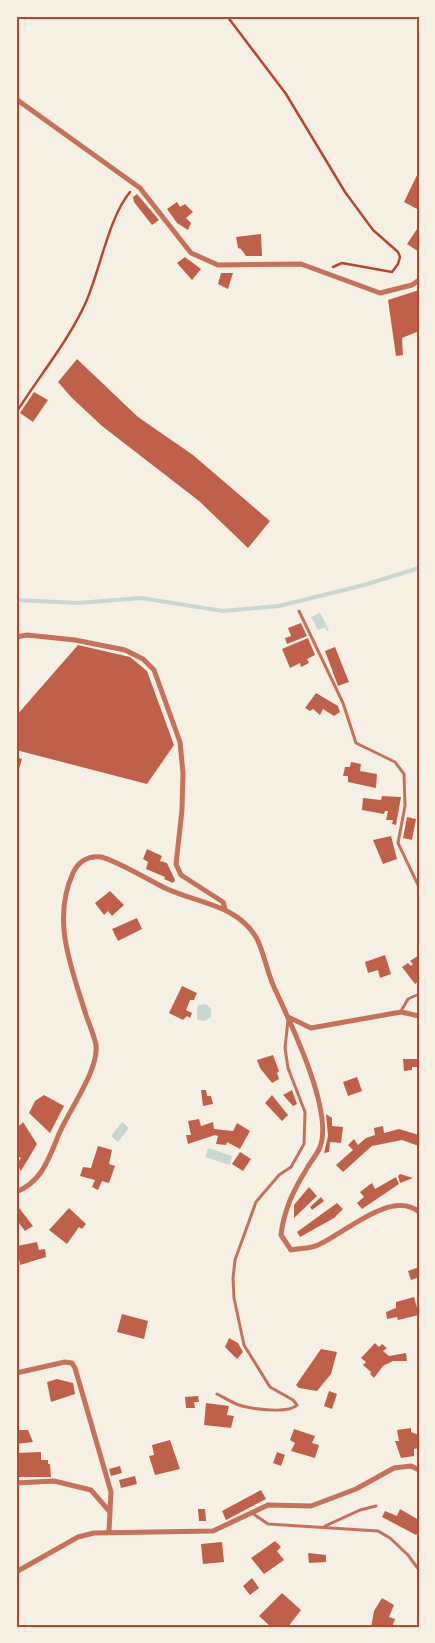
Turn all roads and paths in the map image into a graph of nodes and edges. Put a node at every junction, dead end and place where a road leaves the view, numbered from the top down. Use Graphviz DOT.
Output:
graph roads {
  1 [pos="227,16"];
  2 [pos="16,99"];
  3 [pos="140,188"];
  4 [pos="325,273"];
  5 [pos="419,280"];
  6 [pos="16,413"];
  7 [pos="299,611"];
  8 [pos="16,637"];
  9 [pos="419,886"];
  10 [pos="225,909"];
  11 [pos="419,994"];
  12 [pos="401,1012"];
  13 [pos="419,1016"];
  14 [pos="288,1017"];
  15 [pos="16,1192"];
  16 [pos="419,1212"];
  17 [pos="16,1372"];
  18 [pos="217,1394"];
  19 [pos="419,1470"];
  20 [pos="16,1483"];
  21 [pos="376,1506"];
  22 [pos="110,1512"];
  23 [pos="252,1513"];
  24 [pos="325,1526"];
  25 [pos="109,1531"];
  26 [pos="419,1570"];
  27 [pos="16,1572"];
  1 -- 4 [label="path"];
  2 -- 3 [label="street"];
  3 -- 4 [label="street"];
  3 -- 6 [label="path"];
  4 -- 5 [label="street"];
  7 -- 9 [label="lane"];
  8 -- 10 [label="street"];
  10 -- 14 [label="street"];
  10 -- 15 [label="street"];
  11 -- 12 [label="lane"];
  12 -- 13 [label="street"];
  12 -- 14 [label="street"];
  14 -- 16 [label="street"];
  14 -- 18 [label="lane"];
  17 -- 22 [label="street"];
  19 -- 23 [label="street"];
  20 -- 22 [label="street"];
  21 -- 24 [label="lane"];
  22 -- 25 [label="street"];
  23 -- 24 [label="lane"];
  23 -- 25 [label="street"];
  24 -- 26 [label="lane"];
  25 -- 27 [label="street"];
}
